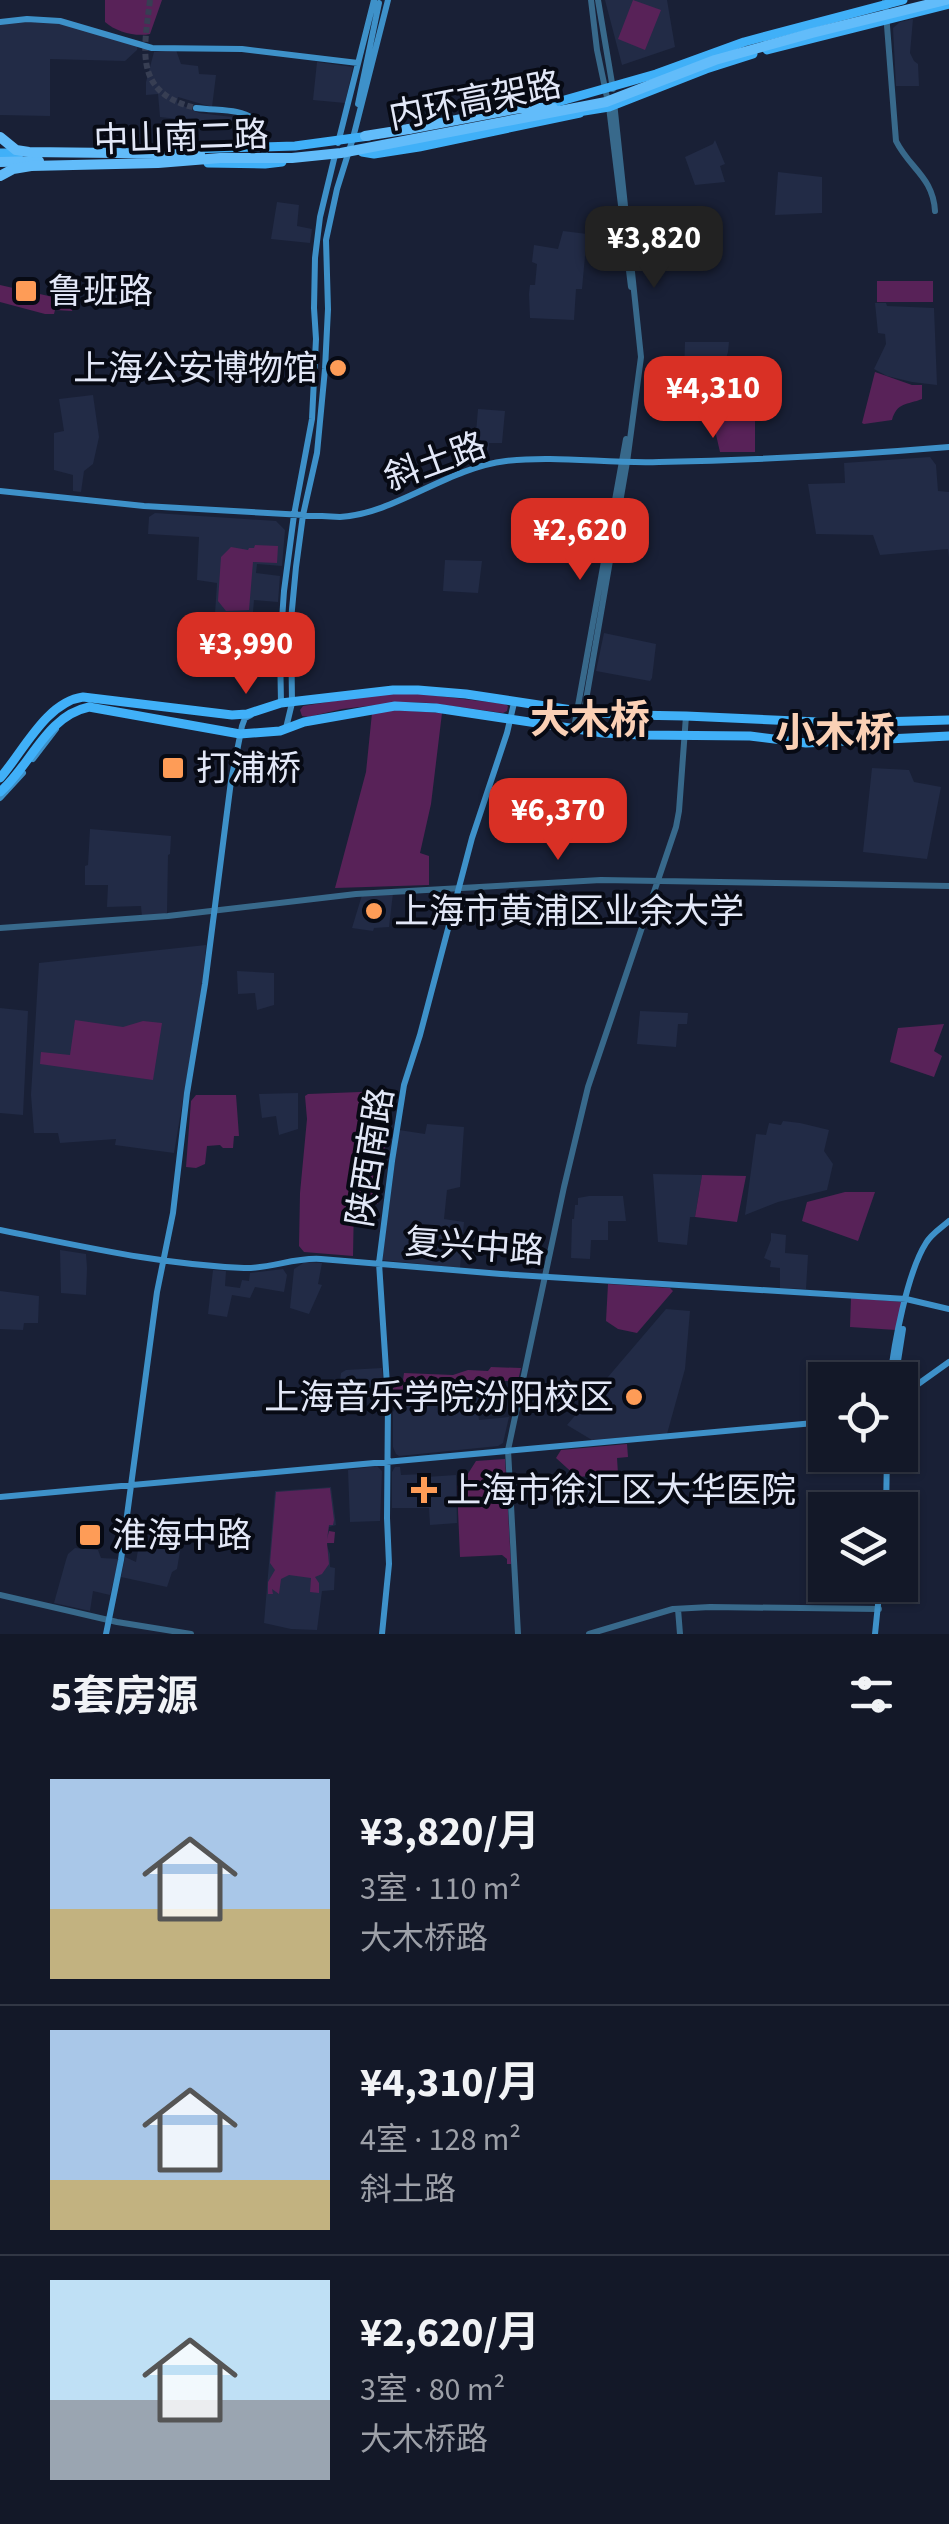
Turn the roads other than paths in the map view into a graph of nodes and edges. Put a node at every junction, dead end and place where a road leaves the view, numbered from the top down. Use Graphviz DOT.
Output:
graph roads {
  1 [pos="594,0"];
  2 [pos="903,0"];
  3 [pos="922,0"];
  4 [pos="382,1"];
  5 [pos="885,2"];
  6 [pos="948,2"];
  7 [pos="0,20"];
  8 [pos="886,21"];
  9 [pos="358,63"];
  10 [pos="609,88"];
  11 [pos="580,98"];
  12 [pos="607,107"];
  13 [pos="196,108"];
  14 [pos="555,110"];
  15 [pos="358,135"];
  16 [pos="0,137"];
  17 [pos="338,140"];
  18 [pos="264,148"];
  19 [pos="364,152"];
  20 [pos="158,155"];
  21 [pos="340,156"];
  22 [pos="1,158"];
  23 [pos="220,158"];
  24 [pos="265,164"];
  25 [pos="0,176"];
  26 [pos="935,211"];
  27 [pos="949,447"];
  28 [pos="624,462"];
  29 [pos="0,491"];
  30 [pos="298,515"];
  31 [pos="514,702"];
  32 [pos="287,703"];
  33 [pos="581,711"];
  34 [pos="686,716"];
  35 [pos="511,720"];
  36 [pos="949,720"];
  37 [pos="286,728"];
  38 [pos="577,728"];
  39 [pos="240,731"];
  40 [pos="685,735"];
  41 [pos="949,736"];
  42 [pos="0,785"];
  43 [pos="659,880"];
  44 [pos="949,886"];
  45 [pos="458,888"];
  46 [pos="214,912"];
  47 [pos="0,928"];
  48 [pos="949,1224"];
  49 [pos="0,1230"];
  50 [pos="163,1260"];
  51 [pos="379,1263"];
  52 [pos="546,1276"];
  53 [pos="908,1300"];
  54 [pos="949,1310"];
  55 [pos="896,1362"];
  56 [pos="949,1362"];
  57 [pos="918,1384"];
  58 [pos="808,1424"];
  59 [pos="508,1450"];
  60 [pos="387,1462"];
  61 [pos="131,1486"];
  62 [pos="0,1497"];
  63 [pos="0,1596"];
  64 [pos="880,1602"];
  65 [pos="678,1609"];
  66 [pos="879,1609"];
  67 [pos="108,1620"];
  68 [pos="106,1634"];
  69 [pos="191,1634"];
  70 [pos="382,1634"];
  71 [pos="518,1634"];
  72 [pos="589,1634"];
  73 [pos="680,1634"];
  74 [pos="877,1634"];
  1 -- 10 [label="street"];
  2 -- 5 [label="main road, 中山南二路"];
  3 -- 14 [label="highway, 内环高架路, bridge"];
  4 -- 9 [label="main road"];
  4 -- 15 [label="main road"];
  5 -- 8 [label="street"];
  5 -- 10 [label="main road, 中山南二路"];
  6 -- 8 [label="main road, 中山南二路"];
  6 -- 14 [label="highway, 内环高架路, bridge"];
  7 -- 9 [label="main road"];
  8 -- 12 [label="main road, 中山南二路"];
  8 -- 26 [label="street"];
  9 -- 17 [label="main road"];
  10 -- 11 [label="main road, 中山南二路"];
  10 -- 12 [label="street"];
  11 -- 15 [label="main road, 中山南二路"];
  11 -- 15 [label="main road, 中山南二路"];
  12 -- 19 [label="main road, 中山南二路"];
  12 -- 28 [label="street"];
  13 -- 18 [label="main road"];
  14 -- 15 [label="highway, bridge"];
  14 -- 19 [label="highway, bridge"];
  14 -- 20 [label="highway, 内环高架路, bridge"];
  14 -- 23 [label="highway, 内环高架路, bridge"];
  15 -- 17 [label="main road, 中山南二路"];
  15 -- 21 [label="main road"];
  16 -- 20 [label="highway, bridge"];
  17 -- 18 [label="main road, 中山南二路"];
  17 -- 21 [label="main road"];
  18 -- 22 [label="main road, 中山南二路"];
  18 -- 24 [label="main road"];
  19 -- 21 [label="main road, 中山南二路"];
  20 -- 22 [label="highway, 内环高架路, bridge"];
  21 -- 24 [label="main road, 中山南二路"];
  21 -- 30 [label="main road"];
  21 -- 30 [label="main road"];
  22 -- 23 [label="highway, 内环高架路, bridge"];
  22 -- 24 [label="main road, 中山南二路"];
  23 -- 25 [label="highway, bridge"];
  27 -- 28 [label="main road, 斜土路"];
  28 -- 30 [label="main road, 斜土路"];
  28 -- 33 [label="street"];
  29 -- 30 [label="main road, 斜土路"];
  30 -- 32 [label="main road"];
  31 -- 32 [label="main road"];
  31 -- 33 [label="main road"];
  31 -- 35 [label="main road, 陕西南路"];
  32 -- 37 [label="main road"];
  32 -- 39 [label="main road"];
  32 -- 42 [label="main road"];
  33 -- 34 [label="main road"];
  33 -- 38 [label="street"];
  34 -- 36 [label="main road"];
  34 -- 40 [label="street"];
  35 -- 37 [label="main road"];
  35 -- 38 [label="main road"];
  35 -- 45 [label="main road, 陕西南路"];
  37 -- 39 [label="main road"];
  38 -- 40 [label="main road"];
  39 -- 42 [label="main road"];
  39 -- 46 [label="main road"];
  40 -- 41 [label="main road"];
  40 -- 43 [label="street"];
  43 -- 44 [label="street"];
  43 -- 45 [label="street"];
  43 -- 52 [label="street"];
  45 -- 46 [label="street"];
  45 -- 51 [label="main road, 陕西南路"];
  46 -- 47 [label="street"];
  46 -- 50 [label="main road"];
  48 -- 53 [label="main road"];
  49 -- 50 [label="main road, 复兴中路"];
  50 -- 51 [label="main road, 复兴中路"];
  50 -- 61 [label="main road"];
  51 -- 52 [label="main road, 复兴中路"];
  51 -- 60 [label="main road, 陕西南路"];
  52 -- 53 [label="main road, 复兴中路"];
  52 -- 59 [label="street"];
  53 -- 54 [label="main road, 复兴中路"];
  53 -- 55 [label="main road"];
  56 -- 57 [label="main road"];
  58 -- 59 [label="main road"];
  59 -- 60 [label="main road"];
  59 -- 71 [label="street"];
  60 -- 61 [label="main road"];
  60 -- 70 [label="main road, 陕西南路"];
  61 -- 62 [label="main road"];
  61 -- 67 [label="main road"];
  63 -- 67 [label="street"];
  64 -- 66 [label="main road"];
  65 -- 66 [label="street"];
  65 -- 72 [label="street"];
  65 -- 73 [label="street"];
  66 -- 74 [label="main road"];
  67 -- 68 [label="main road"];
  67 -- 69 [label="street"];
}
